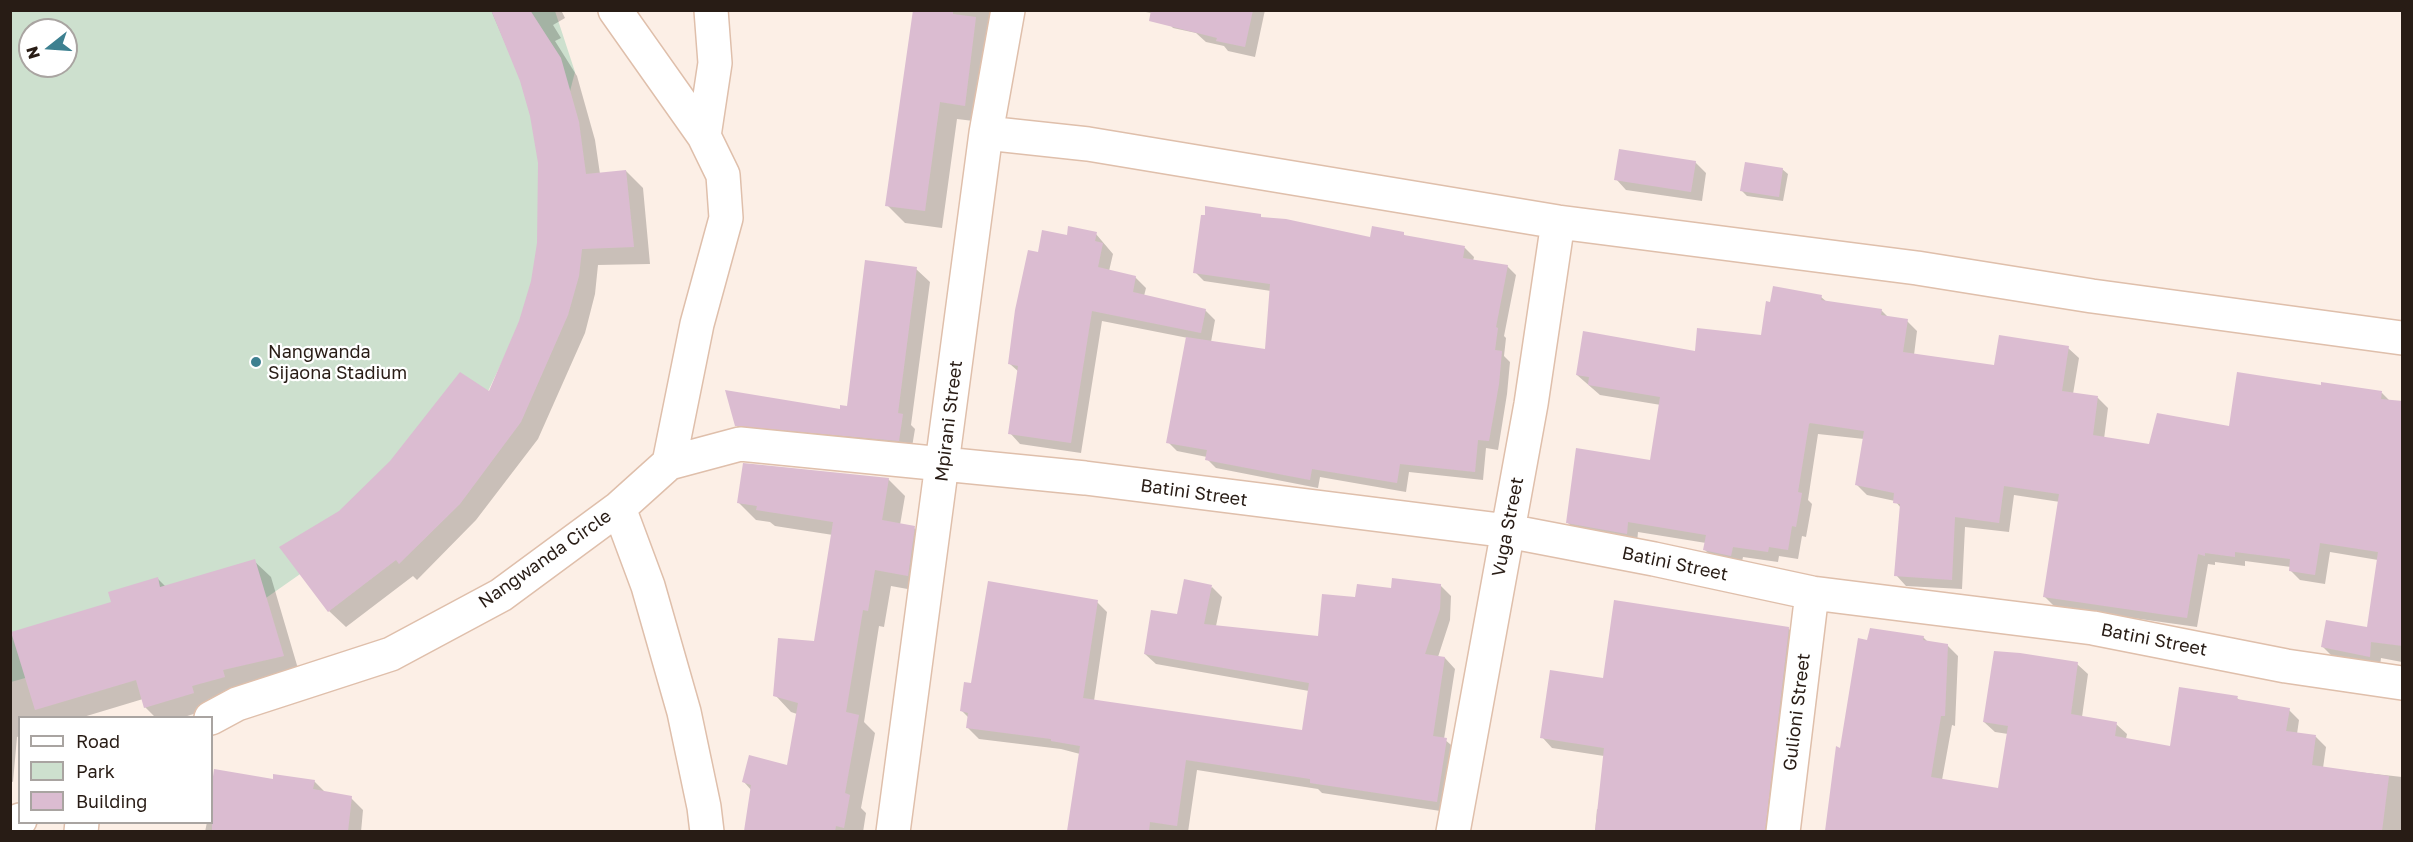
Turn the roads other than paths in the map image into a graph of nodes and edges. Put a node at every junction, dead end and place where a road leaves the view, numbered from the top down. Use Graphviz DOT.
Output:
graph roads {
  1 [pos="615,10"];
  2 [pos="711,10"];
  3 [pos="1008,10"];
  4 [pos="986,133"];
  5 [pos="704,136"];
  6 [pos="1558,222"];
  7 [pos="2403,338"];
  8 [pos="669,463"];
  9 [pos="944,463"];
  10 [pos="619,508"];
  11 [pos="1508,531"];
  12 [pos="1812,593"];
  13 [pos="2403,683"];
  14 [pos="213,716"];
  15 [pos="707,831"];
  16 [pos="893,831"];
  17 [pos="1453,831"];
  18 [pos="1783,831"];
  1 -- 5 [label="street"];
  2 -- 5 [label="street"];
  3 -- 4 [label="street, Mpirani Street"];
  4 -- 6 [label="street"];
  4 -- 9 [label="street, Mpirani Street"];
  5 -- 8 [label="street"];
  6 -- 7 [label="street"];
  6 -- 11 [label="street, Vuga Street"];
  8 -- 9 [label="street, Nangwanda Circle"];
  8 -- 10 [label="street, Nangwanda Circle"];
  9 -- 11 [label="street, Batini Street"];
  9 -- 16 [label="street, Mpirani Street"];
  10 -- 14 [label="street, Nangwanda Circle"];
  10 -- 15 [label="street"];
  11 -- 12 [label="street, Batini Street"];
  11 -- 17 [label="street, Vuga Street"];
  12 -- 13 [label="street, Batini Street"];
  12 -- 18 [label="street, Gulioni Street"];
}
